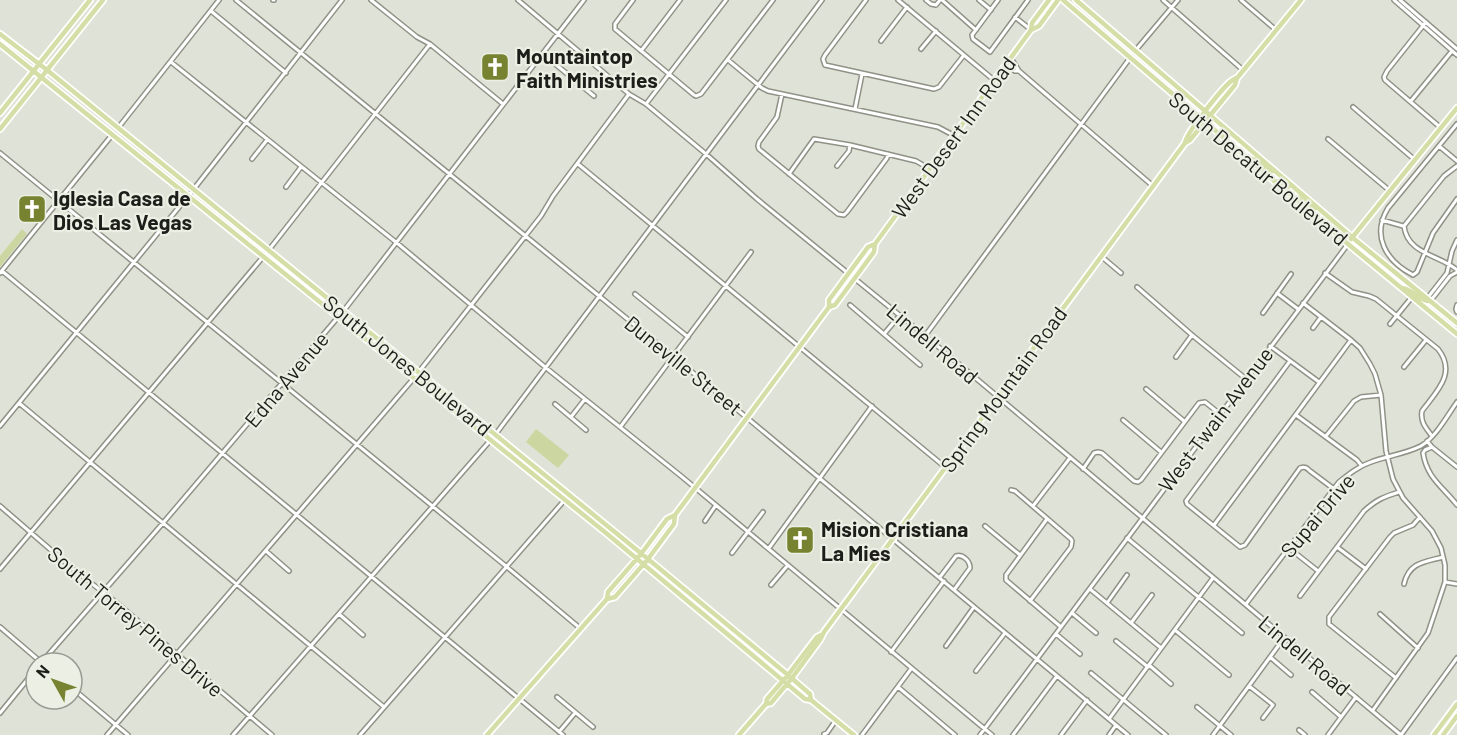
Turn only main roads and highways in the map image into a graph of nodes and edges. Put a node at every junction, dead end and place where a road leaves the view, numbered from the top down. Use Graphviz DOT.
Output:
graph roads {
  1 [pos="90,0"];
  2 [pos="1049,0"];
  3 [pos="1060,0"];
  4 [pos="1076,0"];
  5 [pos="100,1"];
  6 [pos="1299,1"];
  7 [pos="1031,30"];
  8 [pos="0,34"];
  9 [pos="0,44"];
  10 [pos="39,64"];
  11 [pos="34,70"];
  12 [pos="47,70"];
  13 [pos="42,77"];
  14 [pos="1457,108"];
  15 [pos="0,113"];
  16 [pos="1208,113"];
  17 [pos="1202,120"];
  18 [pos="0,129"];
  19 [pos="113,134"];
  20 [pos="133,141"];
  21 [pos="1246,157"];
  22 [pos="1274,170"];
  23 [pos="1274,181"];
  24 [pos="1292,185"];
  25 [pos="1294,198"];
  26 [pos="1321,210"];
  27 [pos="1353,238"];
  28 [pos="875,244"];
  29 [pos="1348,244"];
  30 [pos="1402,288"];
  31 [pos="1428,300"];
  32 [pos="829,307"];
  33 [pos="1457,323"];
  34 [pos="1457,334"];
  35 [pos="675,515"];
  36 [pos="641,554"];
  37 [pos="637,559"];
  38 [pos="648,559"];
  39 [pos="644,564"];
  40 [pos="607,600"];
  41 [pos="714,614"];
  42 [pos="712,621"];
  43 [pos="790,677"];
  44 [pos="785,682"];
  45 [pos="812,700"];
  46 [pos="1457,704"];
  47 [pos="1457,711"];
  48 [pos="1455,718"];
  49 [pos="487,735"];
  50 [pos="739,735"];
  51 [pos="854,735"];
  52 [pos="1434,735"];
  53 [pos="1443,735"];
  1 -- 10 [label="main road"];
  2 -- 7 [label="main road, West Desert Inn Road"];
  3 -- 7 [label="main road, West Desert Inn Road"];
  3 -- 17 [label="main road, South Decatur Boulevard"];
  4 -- 16 [label="main road, South Decatur Boulevard"];
  5 -- 12 [label="main road"];
  6 -- 16 [label="main road, Spring Mountain Road"];
  7 -- 28 [label="main road, West Desert Inn Road"];
  8 -- 10 [label="main road, South Jones Boulevard"];
  9 -- 11 [label="main road, South Jones Boulevard"];
  10 -- 11 [label="main road"];
  10 -- 12 [label="main road, South Jones Boulevard"];
  11 -- 13 [label="main road, South Jones Boulevard"];
  11 -- 15 [label="main road"];
  12 -- 13 [label="main road"];
  12 -- 20 [label="main road, South Jones Boulevard"];
  13 -- 18 [label="main road"];
  13 -- 19 [label="main road, South Jones Boulevard"];
  14 -- 27 [label="main road, West Twain Avenue"];
  16 -- 17 [label="main road, Spring Mountain Road"];
  16 -- 22 [label="main road, South Decatur Boulevard"];
  17 -- 21 [label="main road, South Decatur Boulevard"];
  17 -- 43 [label="main road, Spring Mountain Road"];
  19 -- 20 [label="main road"];
  19 -- 37 [label="main road, South Jones Boulevard"];
  20 -- 36 [label="main road, South Jones Boulevard"];
  21 -- 22 [label="main road"];
  21 -- 23 [label="main road, South Decatur Boulevard"];
  22 -- 24 [label="main road, South Decatur Boulevard"];
  23 -- 24 [label="main road"];
  23 -- 25 [label="main road, South Decatur Boulevard"];
  24 -- 26 [label="main road, South Decatur Boulevard"];
  25 -- 26 [label="main road"];
  25 -- 29 [label="main road, South Decatur Boulevard"];
  26 -- 27 [label="main road, South Decatur Boulevard"];
  27 -- 29 [label="main road, West Twain Avenue"];
  27 -- 31 [label="main road, South Decatur Boulevard"];
  28 -- 32 [label="main road, West Desert Inn Road"];
  28 -- 32 [label="main road, West Desert Inn Road"];
  29 -- 30 [label="main road, South Decatur Boulevard"];
  30 -- 31 [label="main road"];
  30 -- 34 [label="main road, South Decatur Boulevard"];
  31 -- 33 [label="main road, South Decatur Boulevard"];
  32 -- 35 [label="main road, West Desert Inn Road"];
  35 -- 36 [label="main road, West Desert Inn Road"];
  35 -- 38 [label="main road, West Desert Inn Road"];
  36 -- 37 [label="main road, West Desert Inn Road"];
  36 -- 38 [label="main road, South Jones Boulevard"];
  37 -- 39 [label="main road, South Jones Boulevard"];
  37 -- 40 [label="main road, West Desert Inn Road"];
  38 -- 39 [label="main road, West Desert Inn Road"];
  38 -- 41 [label="main road, South Jones Boulevard"];
  39 -- 40 [label="main road, West Desert Inn Road"];
  39 -- 42 [label="main road, South Jones Boulevard"];
  40 -- 49 [label="main road, West Desert Inn Road"];
  41 -- 42 [label="main road"];
  41 -- 43 [label="main road, South Jones Boulevard"];
  42 -- 44 [label="main road, South Jones Boulevard"];
  43 -- 44 [label="main road, Spring Mountain Road"];
  43 -- 45 [label="main road, South Jones Boulevard"];
  44 -- 45 [label="main road, South Jones Boulevard"];
  44 -- 50 [label="main road, Spring Mountain Road"];
  45 -- 51 [label="main road, South Jones Boulevard"];
  46 -- 52 [label="main road"];
  47 -- 48 [label="main road"];
  48 -- 53 [label="main road"];
}
